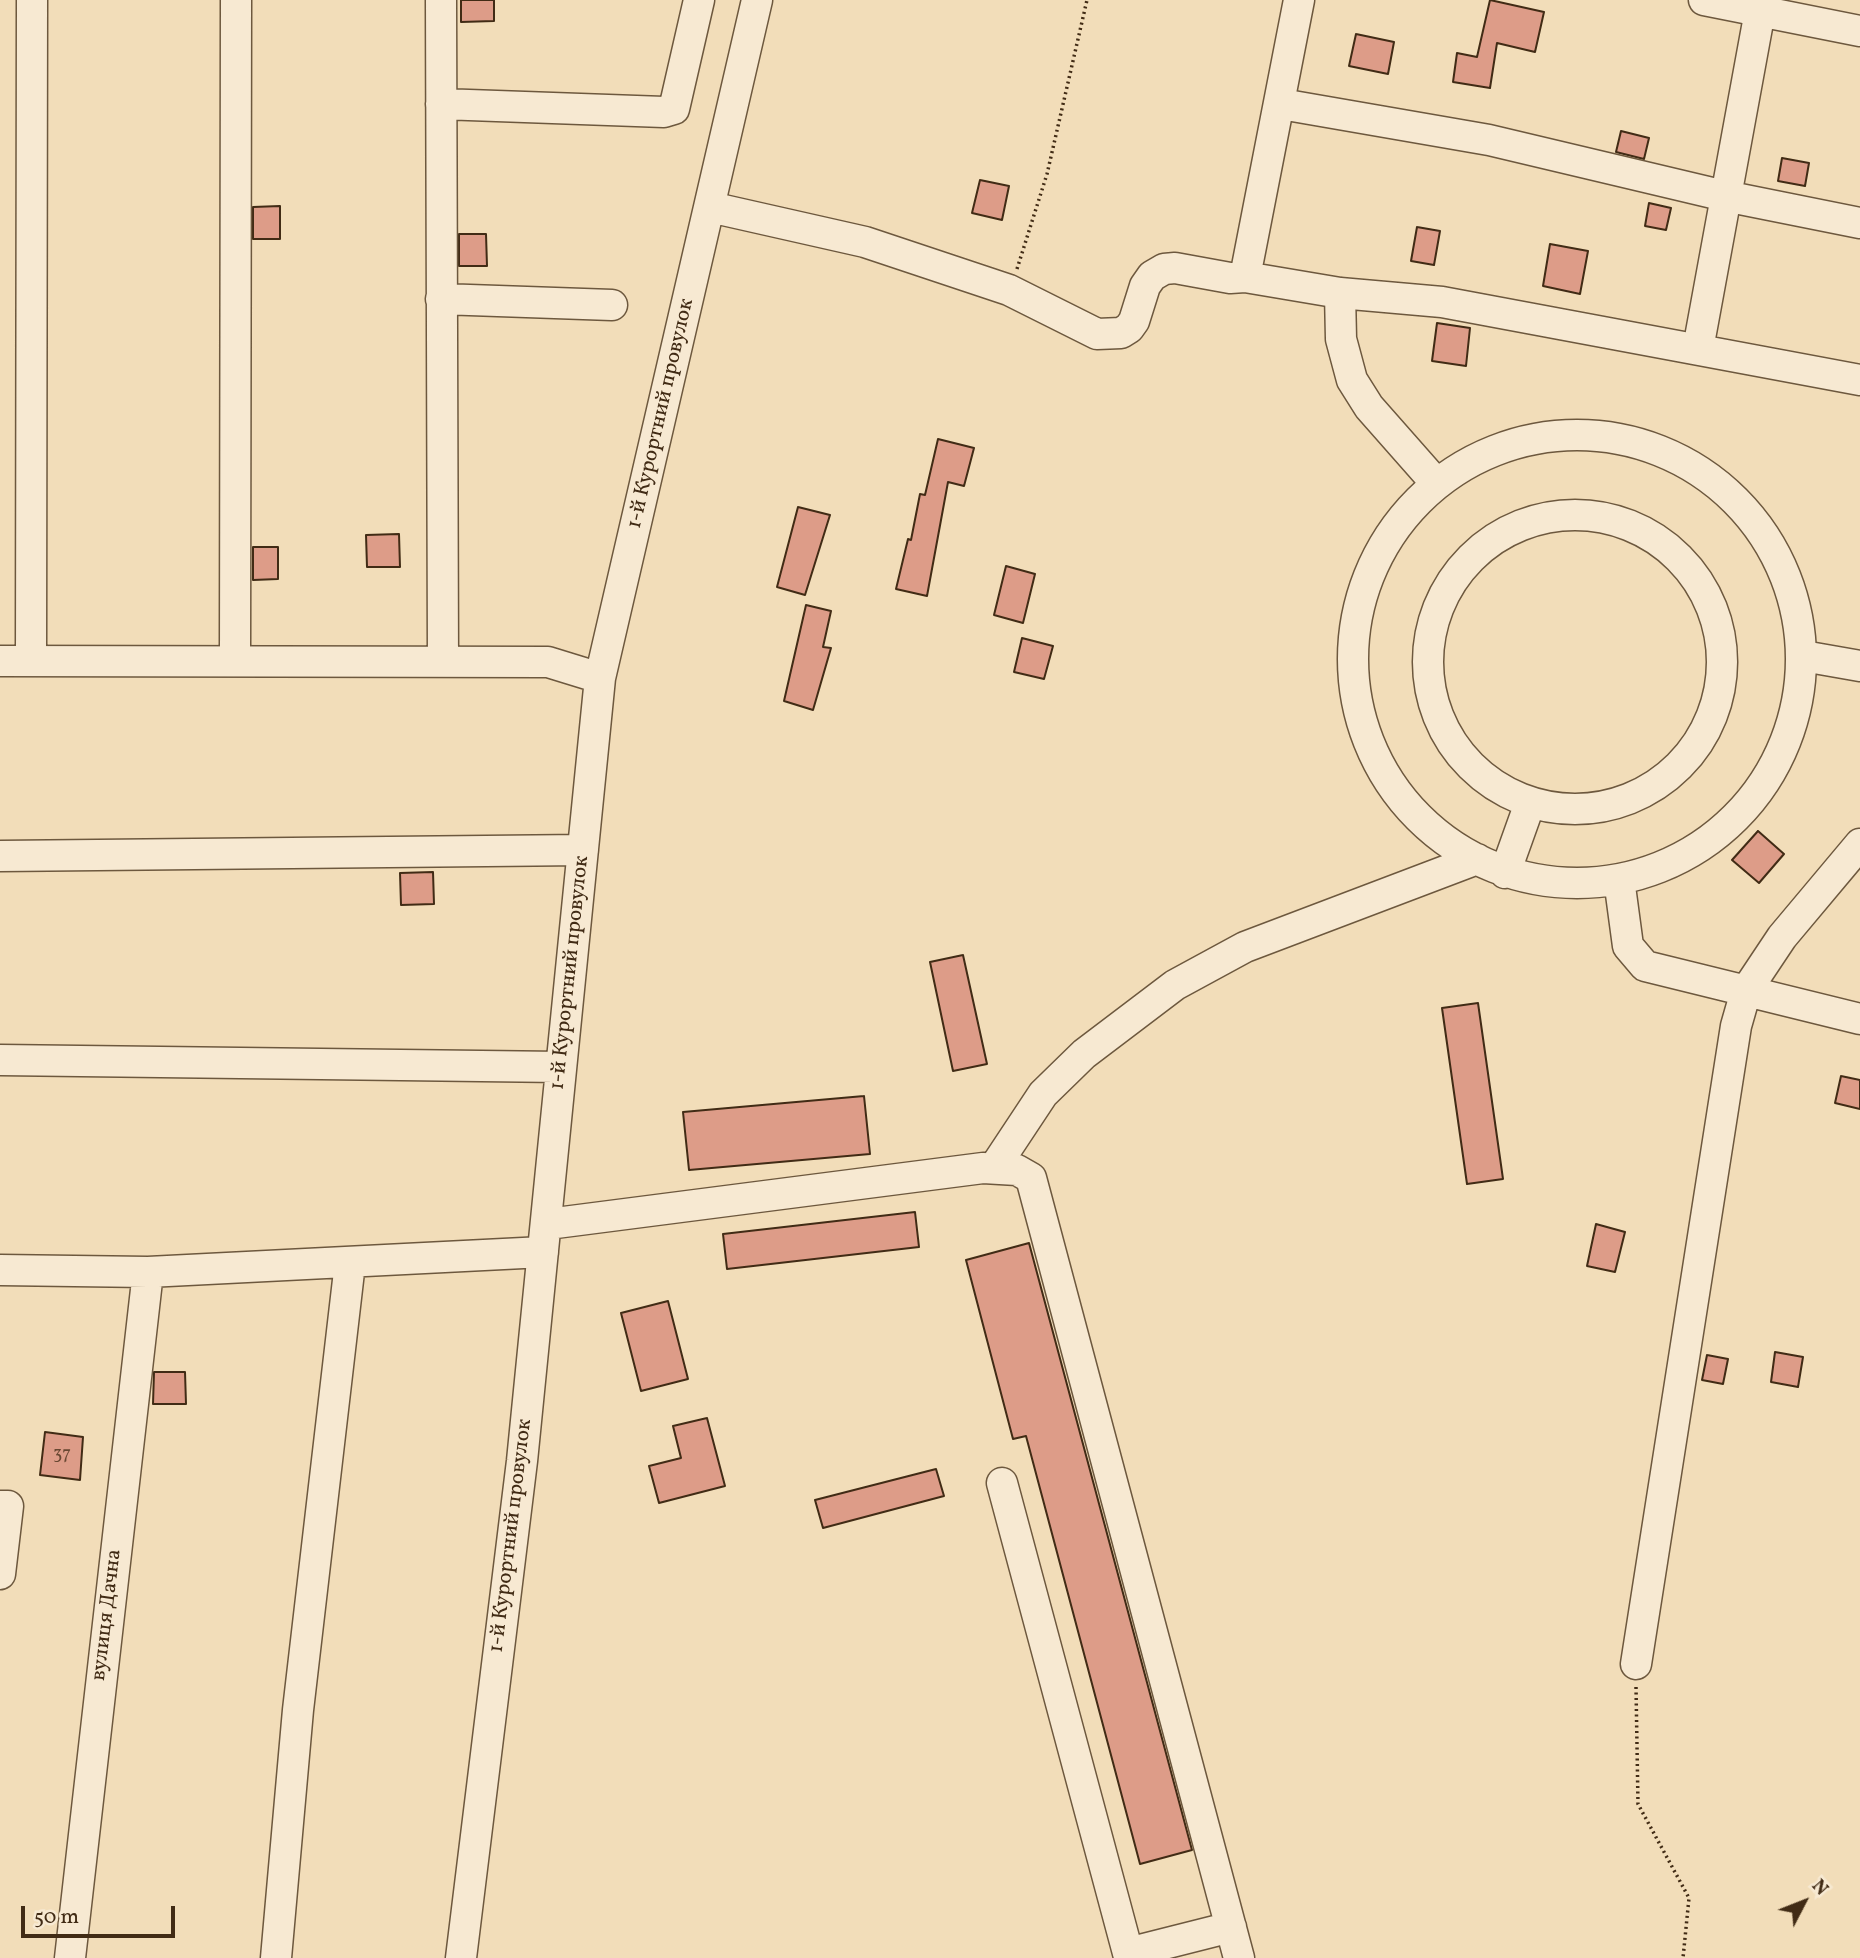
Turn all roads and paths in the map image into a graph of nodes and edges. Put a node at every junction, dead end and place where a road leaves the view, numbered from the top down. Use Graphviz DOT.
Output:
graph roads {
  1 [pos="32,0"];
  2 [pos="236,0"];
  3 [pos="440,0"];
  4 [pos="699,0"];
  5 [pos="757,0"];
  6 [pos="1087,0"];
  7 [pos="1299,0"];
  8 [pos="1704,0"];
  9 [pos="1761,5"];
  10 [pos="1860,31"];
  11 [pos="441,104"];
  12 [pos="1281,104"];
  13 [pos="1725,196"];
  14 [pos="710,206"];
  15 [pos="1860,223"];
  16 [pos="1245,277"];
  17 [pos="1009,290"];
  18 [pos="1340,293"];
  19 [pos="441,299"];
  20 [pos="612,305"];
  21 [pos="1698,349"];
  22 [pos="1860,380"];
  23 [pos="1436,483"];
  24 [pos="1803,656"];
  25 [pos="235,659"];
  26 [pos="443,660"];
  27 [pos="0,661"];
  28 [pos="31,661"];
  29 [pos="1860,666"];
  30 [pos="600,678"];
  31 [pos="1530,803"];
  32 [pos="1860,844"];
  33 [pos="583,850"];
  34 [pos="0,856"];
  35 [pos="1477,859"];
  36 [pos="1505,873"];
  37 [pos="1619,879"];
  38 [pos="1746,991"];
  39 [pos="1860,1019"];
  40 [pos="0,1060"];
  41 [pos="561,1067"];
  42 [pos="994,1168"];
  43 [pos="546,1238"];
  44 [pos="350,1263"];
  45 [pos="0,1270"];
  46 [pos="148,1272"];
  47 [pos="1002,1483"];
  48 [pos="0,1506"];
  49 [pos="0,1574"];
  50 [pos="1636,1664"];
  51 [pos="1231,1927"];
  52 [pos="1120,1956"];
  53 [pos="70,1958"];
  54 [pos="276,1958"];
  55 [pos="461,1958"];
  56 [pos="1239,1958"];
  57 [pos="1683,1958"];
  1 -- 28 [label="street"];
  2 -- 25 [label="street"];
  3 -- 11 [label="street"];
  4 -- 11 [label="street"];
  5 -- 14 [label="street, 1-й Курортний провулок"];
  6 -- 17 [label="path"];
  7 -- 12 [label="street"];
  8 -- 9 [label="street"];
  9 -- 10 [label="street"];
  9 -- 13 [label="street"];
  11 -- 19 [label="street"];
  12 -- 13 [label="street"];
  12 -- 16 [label="street"];
  13 -- 15 [label="street"];
  13 -- 21 [label="street"];
  14 -- 17 [label="street"];
  14 -- 30 [label="street, 1-й Курортний провулок"];
  16 -- 17 [label="street"];
  16 -- 18 [label="street"];
  18 -- 21 [label="street"];
  18 -- 23 [label="street"];
  19 -- 20 [label="street"];
  19 -- 26 [label="street"];
  21 -- 22 [label="street"];
  23 -- 24 [label="street"];
  23 -- 35 [label="street"];
  24 -- 29 [label="street"];
  24 -- 37 [label="street"];
  25 -- 26 [label="street"];
  25 -- 28 [label="street"];
  26 -- 30 [label="street"];
  27 -- 28 [label="street"];
  30 -- 33 [label="street, 1-й Курортний провулок"];
  31 -- 31 [label="street"];
  31 -- 36 [label="street"];
  32 -- 38 [label="street"];
  33 -- 34 [label="street"];
  33 -- 41 [label="street, 1-й Курортний провулок"];
  35 -- 36 [label="street"];
  35 -- 42 [label="street"];
  36 -- 37 [label="street"];
  37 -- 38 [label="street"];
  38 -- 39 [label="street"];
  38 -- 50 [label="street"];
  40 -- 41 [label="street"];
  41 -- 43 [label="street, 1-й Курортний провулок"];
  42 -- 43 [label="street"];
  42 -- 51 [label="street"];
  43 -- 44 [label="street"];
  43 -- 55 [label="street, 1-й Курортний провулок"];
  44 -- 46 [label="street"];
  44 -- 54 [label="street"];
  45 -- 46 [label="street"];
  46 -- 53 [label="street, вулиця Дачна"];
  47 -- 52 [label="street"];
  48 -- 49 [label="street"];
  50 -- 57 [label="path"];
  51 -- 52 [label="street"];
  51 -- 56 [label="street"];
}
